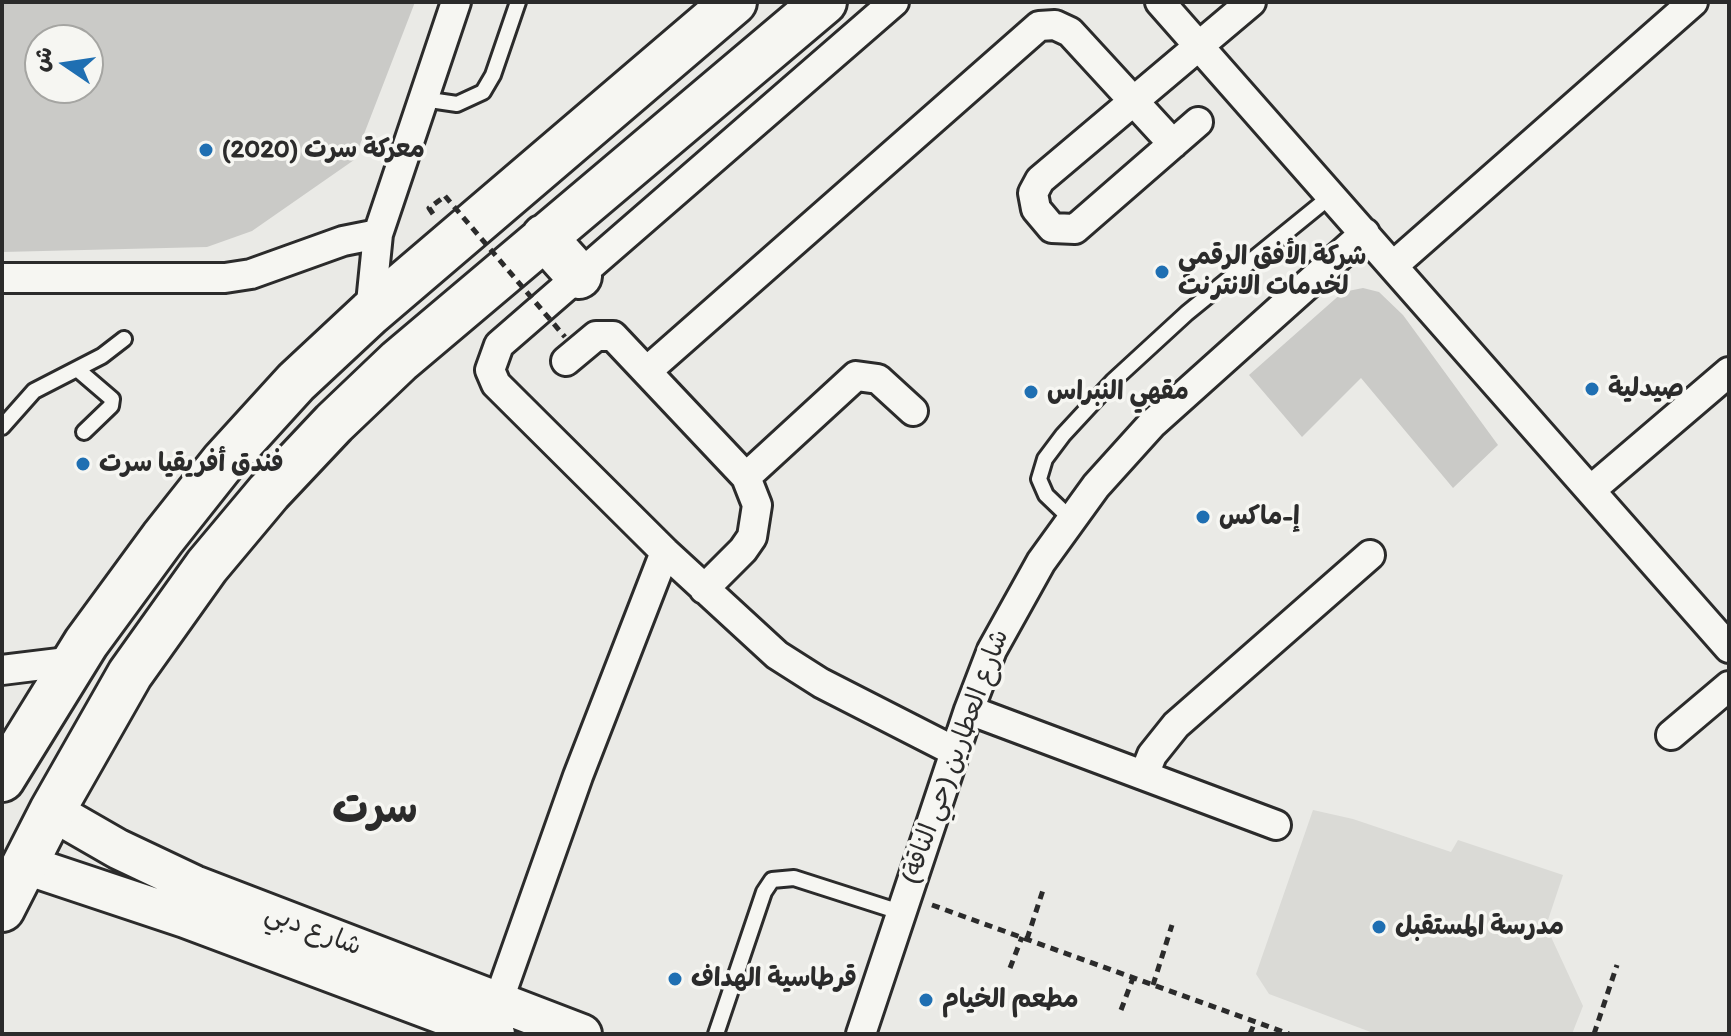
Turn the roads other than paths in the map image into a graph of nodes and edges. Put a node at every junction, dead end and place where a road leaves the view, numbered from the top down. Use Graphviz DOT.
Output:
graph roads {
  1 [pos="456,2"];
  2 [pos="518,2"];
  3 [pos="734,2"];
  4 [pos="824,2"];
  5 [pos="894,2"];
  6 [pos="1160,2"];
  7 [pos="1251,2"];
  8 [pos="1693,2"];
  9 [pos="1199,46"];
  10 [pos="423,99"];
  11 [pos="1134,101"];
  12 [pos="1198,122"];
  13 [pos="1173,144"];
  14 [pos="1332,195"];
  15 [pos="1365,233"];
  16 [pos="378,234"];
  17 [pos="544,237"];
  18 [pos="1394,265"];
  19 [pos="579,276"];
  20 [pos="2,278"];
  21 [pos="370,313"];
  22 [pos="124,339"];
  23 [pos="565,349"];
  24 [pos="77,369"];
  25 [pos="647,371"];
  26 [pos="1729,372"];
  27 [pos="913,411"];
  28 [pos="2,427"];
  29 [pos="84,432"];
  30 [pos="746,477"];
  31 [pos="1592,489"];
  32 [pos="1071,519"];
  33 [pos="665,552"];
  34 [pos="1370,555"];
  35 [pos="704,589"];
  36 [pos="1729,648"];
  37 [pos="75,661"];
  38 [pos="2,670"];
  39 [pos="1729,686"];
  40 [pos="969,710"];
  41 [pos="1671,735"];
  42 [pos="954,751"];
  43 [pos="1144,775"];
  44 [pos="2,779"];
  45 [pos="52,811"];
  46 [pos="1276,825"];
  47 [pos="23,864"];
  48 [pos="902,904"];
  49 [pos="2,909"];
  50 [pos="496,1018"];
  51 [pos="582,1034"];
  52 [pos="716,1034"];
  53 [pos="861,1034"];
  1 -- 10 [label="street"];
  2 -- 10 [label="lane"];
  3 -- 21 [label="highway"];
  4 -- 17 [label="highway"];
  5 -- 19 [label="street"];
  6 -- 9 [label="street"];
  7 -- 9 [label="street"];
  8 -- 18 [label="street"];
  9 -- 11 [label="street"];
  9 -- 14 [label="street"];
  10 -- 16 [label="street"];
  11 -- 13 [label="street"];
  11 -- 13 [label="street"];
  11 -- 25 [label="street"];
  12 -- 13 [label="street"];
  14 -- 15 [label="street"];
  14 -- 32 [label="lane"];
  15 -- 18 [label="street"];
  15 -- 32 [label="street, شارع العطارين (حي الناقة)"];
  16 -- 20 [label="street"];
  16 -- 21 [label="street"];
  17 -- 19 [label="highway"];
  17 -- 45 [label="highway"];
  18 -- 31 [label="street"];
  19 -- 33 [label="street"];
  21 -- 37 [label="highway"];
  22 -- 24 [label="lane"];
  23 -- 25 [label="street"];
  24 -- 28 [label="lane"];
  24 -- 29 [label="lane"];
  25 -- 30 [label="street"];
  26 -- 31 [label="street"];
  27 -- 30 [label="street"];
  30 -- 35 [label="street"];
  31 -- 36 [label="street"];
  32 -- 40 [label="street, شارع العطارين (حي الناقة)"];
  33 -- 35 [label="street"];
  33 -- 50 [label="street"];
  34 -- 43 [label="street"];
  35 -- 42 [label="street"];
  37 -- 38 [label="street"];
  37 -- 44 [label="highway"];
  39 -- 41 [label="street"];
  40 -- 42 [label="street, شارع العطارين (حي الناقة)"];
  40 -- 43 [label="street"];
  42 -- 48 [label="street, شارع العطارين (حي الناقة)"];
  43 -- 46 [label="street"];
  45 -- 47 [label="highway"];
  45 -- 50 [label="street, شارع دبي"];
  47 -- 49 [label="highway"];
  47 -- 50 [label="street, شارع دبي"];
  48 -- 52 [label="lane"];
  48 -- 53 [label="street, شارع العطارين (حي الناقة)"];
  50 -- 51 [label="street, شارع دبي"];
}
